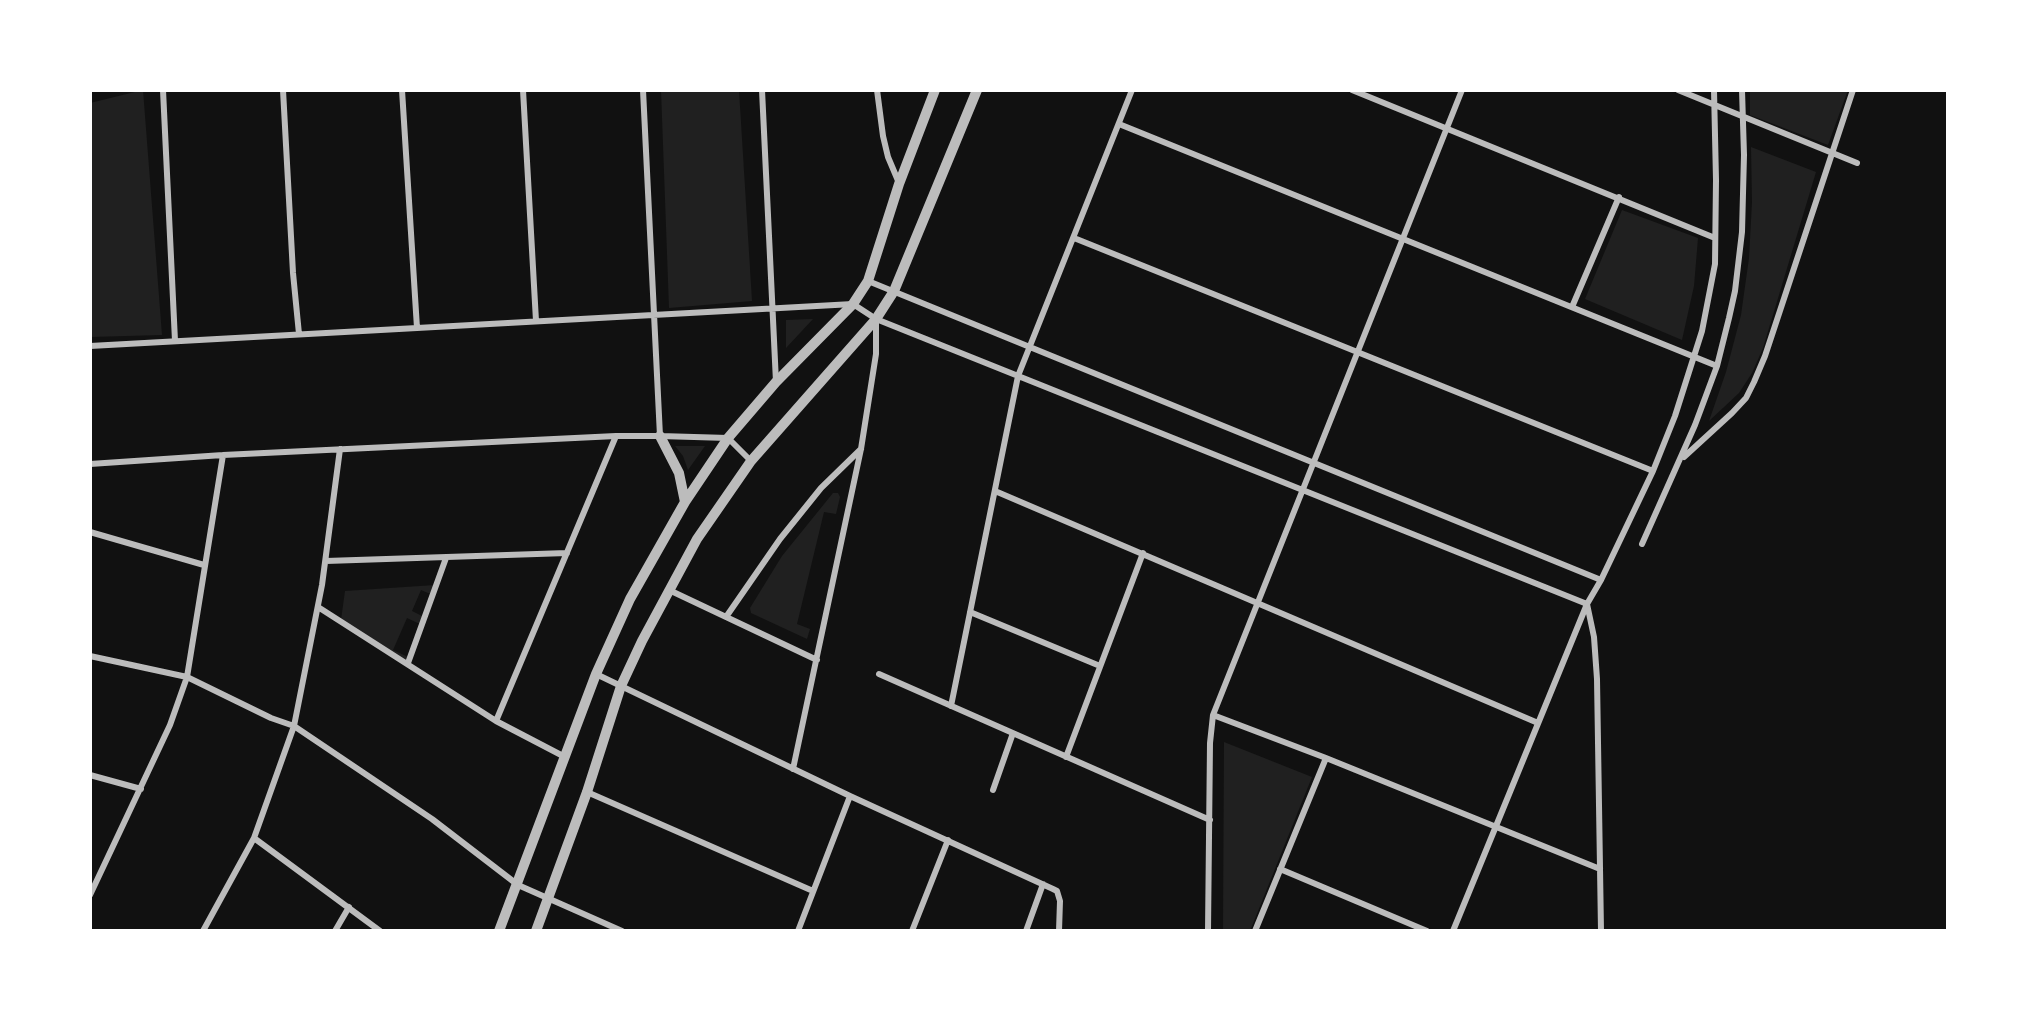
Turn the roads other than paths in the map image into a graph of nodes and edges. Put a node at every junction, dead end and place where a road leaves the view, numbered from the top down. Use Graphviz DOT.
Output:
graph roads {
  1 [pos="163,90"];
  2 [pos="283,90"];
  3 [pos="402,90"];
  4 [pos="523,90"];
  5 [pos="644,90"];
  6 [pos="762,90"];
  7 [pos="877,90"];
  8 [pos="935,90"];
  9 [pos="977,90"];
  10 [pos="1132,90"];
  11 [pos="1352,90"];
  12 [pos="1462,90"];
  13 [pos="1678,90"];
  14 [pos="1714,90"];
  15 [pos="1742,90"];
  16 [pos="1853,90"];
  17 [pos="1717,106"];
  18 [pos="1743,117"];
  19 [pos="1119,124"];
  20 [pos="1446,128"];
  21 [pos="1832,153"];
  22 [pos="1857,163"];
  23 [pos="899,184"];
  24 [pos="1619,197"];
  25 [pos="1074,238"];
  26 [pos="1714,238"];
  27 [pos="1403,239"];
  28 [pos="868,281"];
  29 [pos="894,291"];
  30 [pos="853,304"];
  31 [pos="1572,307"];
  32 [pos="772,308"];
  33 [pos="654,315"];
  34 [pos="876,319"];
  35 [pos="536,321"];
  36 [pos="417,328"];
  37 [pos="299,334"];
  38 [pos="175,341"];
  39 [pos="90,346"];
  40 [pos="1030,347"];
  41 [pos="1357,352"];
  42 [pos="1695,357"];
  43 [pos="1717,366"];
  44 [pos="1018,376"];
  45 [pos="776,382"];
  46 [pos="616,436"];
  47 [pos="660,436"];
  48 [pos="728,438"];
  49 [pos="340,449"];
  50 [pos="861,449"];
  51 [pos="223,455"];
  52 [pos="1681,459"];
  53 [pos="752,461"];
  54 [pos="1314,463"];
  55 [pos="90,464"];
  56 [pos="1653,471"];
  57 [pos="1302,490"];
  58 [pos="995,491"];
  59 [pos="685,502"];
  60 [pos="90,532"];
  61 [pos="1642,544"];
  62 [pos="567,553"];
  63 [pos="1143,553"];
  64 [pos="446,558"];
  65 [pos="326,561"];
  66 [pos="204,565"];
  67 [pos="1601,580"];
  68 [pos="669,589"];
  69 [pos="1258,603"];
  70 [pos="1587,604"];
  71 [pos="318,607"];
  72 [pos="970,612"];
  73 [pos="726,617"];
  74 [pos="90,656"];
  75 [pos="817,660"];
  76 [pos="408,663"];
  77 [pos="1100,666"];
  78 [pos="596,674"];
  79 [pos="879,674"];
  80 [pos="187,677"];
  81 [pos="621,686"];
  82 [pos="951,706"];
  83 [pos="1213,715"];
  84 [pos="496,721"];
  85 [pos="1538,723"];
  86 [pos="294,726"];
  87 [pos="1012,733"];
  88 [pos="565,757"];
  89 [pos="1066,757"];
  90 [pos="1326,758"];
  91 [pos="793,769"];
  92 [pos="90,775"];
  93 [pos="141,789"];
  94 [pos="993,790"];
  95 [pos="587,792"];
  96 [pos="850,796"];
  97 [pos="1210,820"];
  98 [pos="1496,826"];
  99 [pos="254,838"];
  100 [pos="948,840"];
  101 [pos="1280,868"];
  102 [pos="1600,869"];
  103 [pos="93,881"];
  104 [pos="1043,884"];
  105 [pos="518,885"];
  106 [pos="813,891"];
  107 [pos="90,895"];
  108 [pos="548,898"];
  109 [pos="349,907"];
  110 [pos="203,931"];
  111 [pos="335,931"];
  112 [pos="380,931"];
  113 [pos="499,931"];
  114 [pos="536,931"];
  115 [pos="622,931"];
  116 [pos="798,931"];
  117 [pos="912,931"];
  118 [pos="1026,931"];
  119 [pos="1059,931"];
  120 [pos="1208,931"];
  121 [pos="1255,931"];
  122 [pos="1427,931"];
  123 [pos="1453,931"];
  124 [pos="1601,931"];
  1 -- 38 [label="street"];
  2 -- 37 [label="street"];
  3 -- 36 [label="street"];
  4 -- 35 [label="street"];
  5 -- 33 [label="street"];
  6 -- 32 [label="street"];
  7 -- 23 [label="street"];
  8 -- 23 [label="street"];
  9 -- 29 [label="street"];
  10 -- 19 [label="street"];
  11 -- 20 [label="street"];
  12 -- 20 [label="street"];
  13 -- 17 [label="street"];
  14 -- 17 [label="street"];
  15 -- 18 [label="street"];
  16 -- 21 [label="street"];
  17 -- 18 [label="street"];
  17 -- 26 [label="street"];
  18 -- 21 [label="street"];
  18 -- 43 [label="street"];
  19 -- 25 [label="street"];
  19 -- 27 [label="street"];
  20 -- 24 [label="street"];
  20 -- 27 [label="street"];
  21 -- 22 [label="street"];
  21 -- 52 [label="street"];
  23 -- 28 [label="street"];
  24 -- 26 [label="street"];
  24 -- 31 [label="street"];
  25 -- 40 [label="street"];
  25 -- 41 [label="street"];
  26 -- 42 [label="street"];
  27 -- 31 [label="street"];
  27 -- 41 [label="street"];
  28 -- 29 [label="street"];
  28 -- 30 [label="street"];
  29 -- 34 [label="street"];
  29 -- 40 [label="street"];
  30 -- 32 [label="street"];
  30 -- 34 [label="street"];
  30 -- 45 [label="street"];
  31 -- 42 [label="street"];
  32 -- 33 [label="street"];
  32 -- 45 [label="street"];
  33 -- 35 [label="street"];
  33 -- 47 [label="street"];
  34 -- 44 [label="street"];
  34 -- 50 [label="street"];
  34 -- 53 [label="street"];
  35 -- 36 [label="street"];
  36 -- 37 [label="street"];
  37 -- 38 [label="street"];
  38 -- 39 [label="street"];
  40 -- 44 [label="street"];
  40 -- 54 [label="street"];
  41 -- 54 [label="street"];
  41 -- 56 [label="street"];
  42 -- 43 [label="street"];
  42 -- 56 [label="street"];
  43 -- 52 [label="street"];
  44 -- 57 [label="street"];
  44 -- 58 [label="street"];
  45 -- 48 [label="street"];
  46 -- 47 [label="street"];
  46 -- 49 [label="street"];
  46 -- 62 [label="street"];
  47 -- 48 [label="street"];
  47 -- 59 [label="street"];
  48 -- 53 [label="street"];
  48 -- 59 [label="street"];
  49 -- 51 [label="street"];
  49 -- 65 [label="street"];
  50 -- 73 [label="street"];
  50 -- 75 [label="street"];
  51 -- 55 [label="street"];
  51 -- 66 [label="street"];
  52 -- 61 [label="street"];
  53 -- 68 [label="street"];
  54 -- 57 [label="street"];
  54 -- 67 [label="street"];
  56 -- 67 [label="street"];
  57 -- 69 [label="street"];
  57 -- 70 [label="street"];
  58 -- 63 [label="street"];
  58 -- 72 [label="street"];
  59 -- 78 [label="street"];
  60 -- 66 [label="street"];
  62 -- 64 [label="street"];
  62 -- 84 [label="street"];
  63 -- 69 [label="street"];
  63 -- 77 [label="street"];
  64 -- 65 [label="street"];
  64 -- 76 [label="street"];
  65 -- 71 [label="street"];
  66 -- 80 [label="street"];
  67 -- 70 [label="street"];
  68 -- 73 [label="street"];
  68 -- 81 [label="street"];
  69 -- 83 [label="street"];
  69 -- 85 [label="street"];
  70 -- 85 [label="street"];
  70 -- 102 [label="street"];
  71 -- 76 [label="street"];
  71 -- 86 [label="street"];
  72 -- 77 [label="street"];
  72 -- 82 [label="street"];
  73 -- 75 [label="street"];
  74 -- 80 [label="street"];
  75 -- 91 [label="street"];
  76 -- 84 [label="street"];
  77 -- 89 [label="street"];
  78 -- 81 [label="street"];
  78 -- 88 [label="street"];
  79 -- 82 [label="street"];
  80 -- 86 [label="street"];
  80 -- 93 [label="street"];
  81 -- 91 [label="street"];
  81 -- 95 [label="street"];
  82 -- 87 [label="street"];
  83 -- 90 [label="street"];
  83 -- 97 [label="street"];
  84 -- 88 [label="street"];
  85 -- 98 [label="street"];
  86 -- 99 [label="street"];
  86 -- 105 [label="street"];
  87 -- 89 [label="street"];
  87 -- 94 [label="street"];
  88 -- 105 [label="street"];
  89 -- 97 [label="street"];
  90 -- 98 [label="street"];
  90 -- 101 [label="street"];
  91 -- 96 [label="street"];
  92 -- 93 [label="street"];
  93 -- 103 [label="street"];
  95 -- 106 [label="street"];
  95 -- 108 [label="street"];
  96 -- 100 [label="street"];
  96 -- 106 [label="street"];
  97 -- 120 [label="street"];
  98 -- 102 [label="street"];
  98 -- 123 [label="street"];
  99 -- 109 [label="street"];
  99 -- 110 [label="street"];
  100 -- 104 [label="street"];
  100 -- 117 [label="street"];
  101 -- 121 [label="street"];
  101 -- 122 [label="street"];
  102 -- 124 [label="street"];
  103 -- 107 [label="street"];
  104 -- 118 [label="street"];
  104 -- 119 [label="street"];
  105 -- 108 [label="street"];
  105 -- 113 [label="street"];
  106 -- 116 [label="street"];
  108 -- 114 [label="street"];
  108 -- 115 [label="street"];
  109 -- 111 [label="street"];
  109 -- 112 [label="street"];
}
